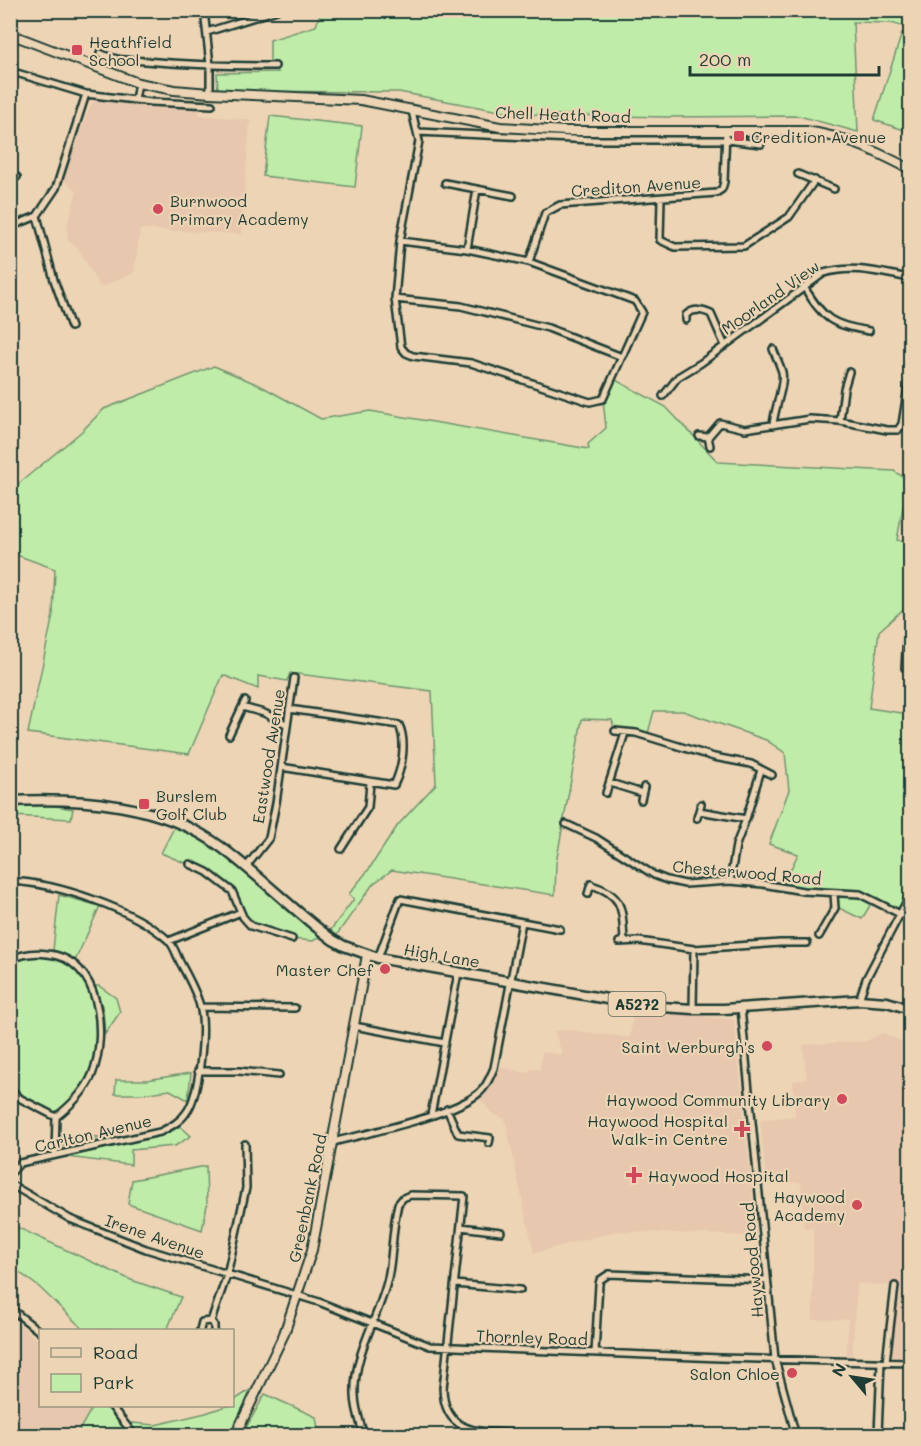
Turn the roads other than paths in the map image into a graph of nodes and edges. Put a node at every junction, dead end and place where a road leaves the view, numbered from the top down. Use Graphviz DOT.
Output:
graph roads {
  1 [pos="204,10"];
  2 [pos="278,10"];
  3 [pos="207,32"];
  4 [pos="10,34"];
  5 [pos="100,53"];
  6 [pos="152,62"];
  7 [pos="210,66"];
  8 [pos="275,66"];
  9 [pos="10,71"];
  10 [pos="151,71"];
  11 [pos="138,83"];
  12 [pos="210,93"];
  13 [pos="86,94"];
  14 [pos="135,100"];
  15 [pos="212,105"];
  16 [pos="412,111"];
  17 [pos="726,130"];
  18 [pos="418,132"];
  19 [pos="727,140"];
  20 [pos="761,144"];
  21 [pos="910,169"];
  22 [pos="798,174"];
  23 [pos="10,175"];
  24 [pos="17,177"];
  25 [pos="815,180"];
  26 [pos="445,183"];
  27 [pos="477,189"];
  28 [pos="834,189"];
  29 [pos="513,196"];
  30 [pos="661,199"];
  31 [pos="37,216"];
  32 [pos="10,227"];
  33 [pos="400,241"];
  34 [pos="467,249"];
  35 [pos="529,262"];
  36 [pos="910,278"];
  37 [pos="804,287"];
  38 [pos="395,299"];
  39 [pos="686,320"];
  40 [pos="71,327"];
  41 [pos="869,331"];
  42 [pos="725,346"];
  43 [pos="773,349"];
  44 [pos="622,357"];
  45 [pos="849,372"];
  46 [pos="910,374"];
  47 [pos="663,396"];
  48 [pos="840,421"];
  49 [pos="773,425"];
  50 [pos="699,436"];
  51 [pos="708,437"];
  52 [pos="710,446"];
  53 [pos="907,634"];
  54 [pos="910,668"];
  55 [pos="294,678"];
  56 [pos="244,701"];
  57 [pos="242,707"];
  58 [pos="288,709"];
  59 [pos="286,724"];
  60 [pos="615,731"];
  61 [pos="625,733"];
  62 [pos="229,735"];
  63 [pos="281,767"];
  64 [pos="761,770"];
  65 [pos="772,775"];
  66 [pos="370,783"];
  67 [pos="610,783"];
  68 [pos="606,794"];
  69 [pos="640,800"];
  70 [pos="10,801"];
  71 [pos="701,804"];
  72 [pos="699,811"];
  73 [pos="697,818"];
  74 [pos="746,819"];
  75 [pos="566,824"];
  76 [pos="341,849"];
  77 [pos="190,864"];
  78 [pos="246,867"];
  79 [pos="10,881"];
  80 [pos="730,881"];
  81 [pos="588,894"];
  82 [pos="834,894"];
  83 [pos="910,895"];
  84 [pos="241,912"];
  85 [pos="902,915"];
  86 [pos="522,922"];
  87 [pos="814,927"];
  88 [pos="560,929"];
  89 [pos="292,939"];
  90 [pos="169,941"];
  91 [pos="807,943"];
  92 [pos="694,949"];
  93 [pos="367,955"];
  94 [pos="378,958"];
  95 [pos="10,960"];
  96 [pos="458,973"];
  97 [pos="510,982"];
  98 [pos="859,1000"];
  99 [pos="200,1007"];
  100 [pos="295,1008"];
  101 [pos="741,1008"];
  102 [pos="693,1009"];
  103 [pos="910,1009"];
  104 [pos="354,1026"];
  105 [pos="445,1042"];
  106 [pos="198,1071"];
  107 [pos="279,1075"];
  108 [pos="10,1089"];
  109 [pos="447,1109"];
  110 [pos="430,1115"];
  111 [pos="56,1117"];
  112 [pos="333,1142"];
  113 [pos="489,1143"];
  114 [pos="245,1144"];
  115 [pos="55,1155"];
  116 [pos="10,1174"];
  117 [pos="10,1184"];
  118 [pos="461,1227"];
  119 [pos="501,1232"];
  120 [pos="227,1275"];
  121 [pos="766,1280"];
  122 [pos="455,1284"];
  123 [pos="895,1286"];
  124 [pos="519,1290"];
  125 [pos="298,1296"];
  126 [pos="886,1296"];
  127 [pos="894,1296"];
  128 [pos="10,1308"];
  129 [pos="211,1321"];
  130 [pos="372,1324"];
  131 [pos="200,1329"];
  132 [pos="214,1329"];
  133 [pos="39,1331"];
  134 [pos="448,1347"];
  135 [pos="595,1353"];
  136 [pos="775,1359"];
  137 [pos="884,1362"];
  138 [pos="910,1363"];
  139 [pos="112,1407"];
  140 [pos="491,1434"];
  141 [pos="878,1434"];
  142 [pos="135,1436"];
  143 [pos="235,1436"];
  144 [pos="364,1436"];
  145 [pos="569,1436"];
  146 [pos="796,1436"];
  1 -- 3 [label="street"];
  2 -- 3 [label="street"];
  3 -- 7 [label="street"];
  4 -- 11 [label="street, Chell Heath Road"];
  5 -- 6 [label="street"];
  6 -- 7 [label="street"];
  6 -- 10 [label="street"];
  7 -- 8 [label="street"];
  7 -- 12 [label="street"];
  9 -- 13 [label="street"];
  11 -- 12 [label="street, Chell Heath Road"];
  11 -- 14 [label="street"];
  12 -- 16 [label="street, Chell Heath Road"];
  13 -- 14 [label="street"];
  13 -- 31 [label="street"];
  14 -- 15 [label="street"];
  16 -- 17 [label="street, Chell Heath Road"];
  16 -- 18 [label="street"];
  17 -- 19 [label="street, Crediton Avenue"];
  17 -- 21 [label="street, Chell Heath Road"];
  18 -- 19 [label="street, Chell Heath Road"];
  18 -- 33 [label="street"];
  19 -- 20 [label="street, Chell Heath Road"];
  19 -- 30 [label="street, Crediton Avenue"];
  22 -- 25 [label="street"];
  23 -- 24 [label="street"];
  25 -- 28 [label="street"];
  25 -- 30 [label="street"];
  26 -- 27 [label="street"];
  27 -- 29 [label="street"];
  27 -- 34 [label="street"];
  30 -- 35 [label="street, Crediton Avenue"];
  31 -- 32 [label="street"];
  31 -- 40 [label="street"];
  33 -- 34 [label="street"];
  33 -- 38 [label="street"];
  34 -- 35 [label="street"];
  35 -- 44 [label="street"];
  36 -- 37 [label="street, Moorland View"];
  37 -- 41 [label="street"];
  37 -- 42 [label="street, Moorland View"];
  38 -- 44 [label="street"];
  38 -- 44 [label="street"];
  39 -- 42 [label="street"];
  42 -- 47 [label="street, Moorland View"];
  43 -- 49 [label="street"];
  45 -- 48 [label="street"];
  46 -- 48 [label="street"];
  48 -- 49 [label="street"];
  49 -- 51 [label="street"];
  50 -- 51 [label="street"];
  51 -- 52 [label="street"];
  53 -- 54 [label="street"];
  55 -- 58 [label="street, Eastwood Avenue"];
  56 -- 57 [label="street"];
  57 -- 59 [label="street"];
  57 -- 62 [label="street"];
  58 -- 59 [label="street, Eastwood Avenue"];
  58 -- 66 [label="street"];
  59 -- 63 [label="street, Eastwood Avenue"];
  60 -- 61 [label="street"];
  61 -- 64 [label="street"];
  61 -- 67 [label="street"];
  63 -- 66 [label="street"];
  63 -- 78 [label="street, Eastwood Avenue"];
  64 -- 65 [label="street"];
  64 -- 74 [label="street"];
  66 -- 76 [label="street"];
  67 -- 68 [label="street"];
  67 -- 69 [label="street"];
  70 -- 78 [label="main road, High Lane / A5272"];
  71 -- 72 [label="street"];
  72 -- 73 [label="street"];
  72 -- 74 [label="street"];
  74 -- 80 [label="street"];
  75 -- 80 [label="street, Chesterwood Road"];
  77 -- 84 [label="street"];
  78 -- 93 [label="main road, High Lane / A5272"];
  79 -- 90 [label="street, Carlton Avenue"];
  80 -- 82 [label="street, Chesterwood Road"];
  81 -- 92 [label="street"];
  82 -- 85 [label="street, Chesterwood Road"];
  82 -- 87 [label="street"];
  83 -- 85 [label="street"];
  84 -- 89 [label="street"];
  84 -- 90 [label="street"];
  85 -- 98 [label="street"];
  86 -- 88 [label="street"];
  86 -- 94 [label="street"];
  86 -- 97 [label="street"];
  90 -- 99 [label="street, Carlton Avenue"];
  91 -- 92 [label="street"];
  92 -- 102 [label="street"];
  93 -- 94 [label="main road, High Lane / A5272"];
  93 -- 104 [label="street, Greenbank Road"];
  94 -- 96 [label="main road, High Lane / A5272"];
  95 -- 111 [label="street"];
  96 -- 97 [label="main road, High Lane / A5272"];
  96 -- 105 [label="street"];
  97 -- 102 [label="main road, High Lane / A5272"];
  97 -- 109 [label="street"];
  98 -- 101 [label="main road, High Lane / A5272"];
  98 -- 103 [label="main road, High Lane / A5272"];
  99 -- 100 [label="street"];
  99 -- 106 [label="street, Carlton Avenue"];
  101 -- 102 [label="main road, High Lane / A5272"];
  101 -- 121 [label="street, Haywood Road"];
  104 -- 105 [label="street"];
  104 -- 112 [label="street, Greenbank Road"];
  105 -- 110 [label="street"];
  106 -- 107 [label="street"];
  106 -- 115 [label="street, Carlton Avenue"];
  108 -- 111 [label="street"];
  109 -- 110 [label="street"];
  109 -- 113 [label="street"];
  110 -- 112 [label="street"];
  111 -- 115 [label="street"];
  112 -- 125 [label="street, Greenbank Road"];
  114 -- 120 [label="street"];
  115 -- 116 [label="street, Carlton Avenue"];
  117 -- 120 [label="street, Irene Avenue"];
  118 -- 119 [label="street"];
  118 -- 122 [label="street"];
  118 -- 130 [label="street"];
  120 -- 125 [label="street, Irene Avenue"];
  120 -- 129 [label="street"];
  121 -- 135 [label="street"];
  121 -- 136 [label="street, Haywood Road"];
  122 -- 124 [label="street"];
  122 -- 134 [label="street"];
  123 -- 127 [label="street"];
  125 -- 130 [label="street, Thornley Road"];
  125 -- 143 [label="street, Greenbank Road"];
  126 -- 127 [label="street"];
  127 -- 137 [label="street"];
  128 -- 133 [label="street"];
  129 -- 131 [label="street"];
  129 -- 132 [label="street"];
  130 -- 134 [label="street, Thornley Road"];
  130 -- 144 [label="street"];
  134 -- 135 [label="street, Thornley Road"];
  134 -- 140 [label="street"];
  135 -- 136 [label="street, Thornley Road"];
  136 -- 137 [label="street, Thornley Road"];
  136 -- 146 [label="street, Haywood Road"];
  137 -- 138 [label="street, Thornley Road"];
  137 -- 141 [label="street"];
  139 -- 142 [label="street"];
  140 -- 145 [label="street"];
}
